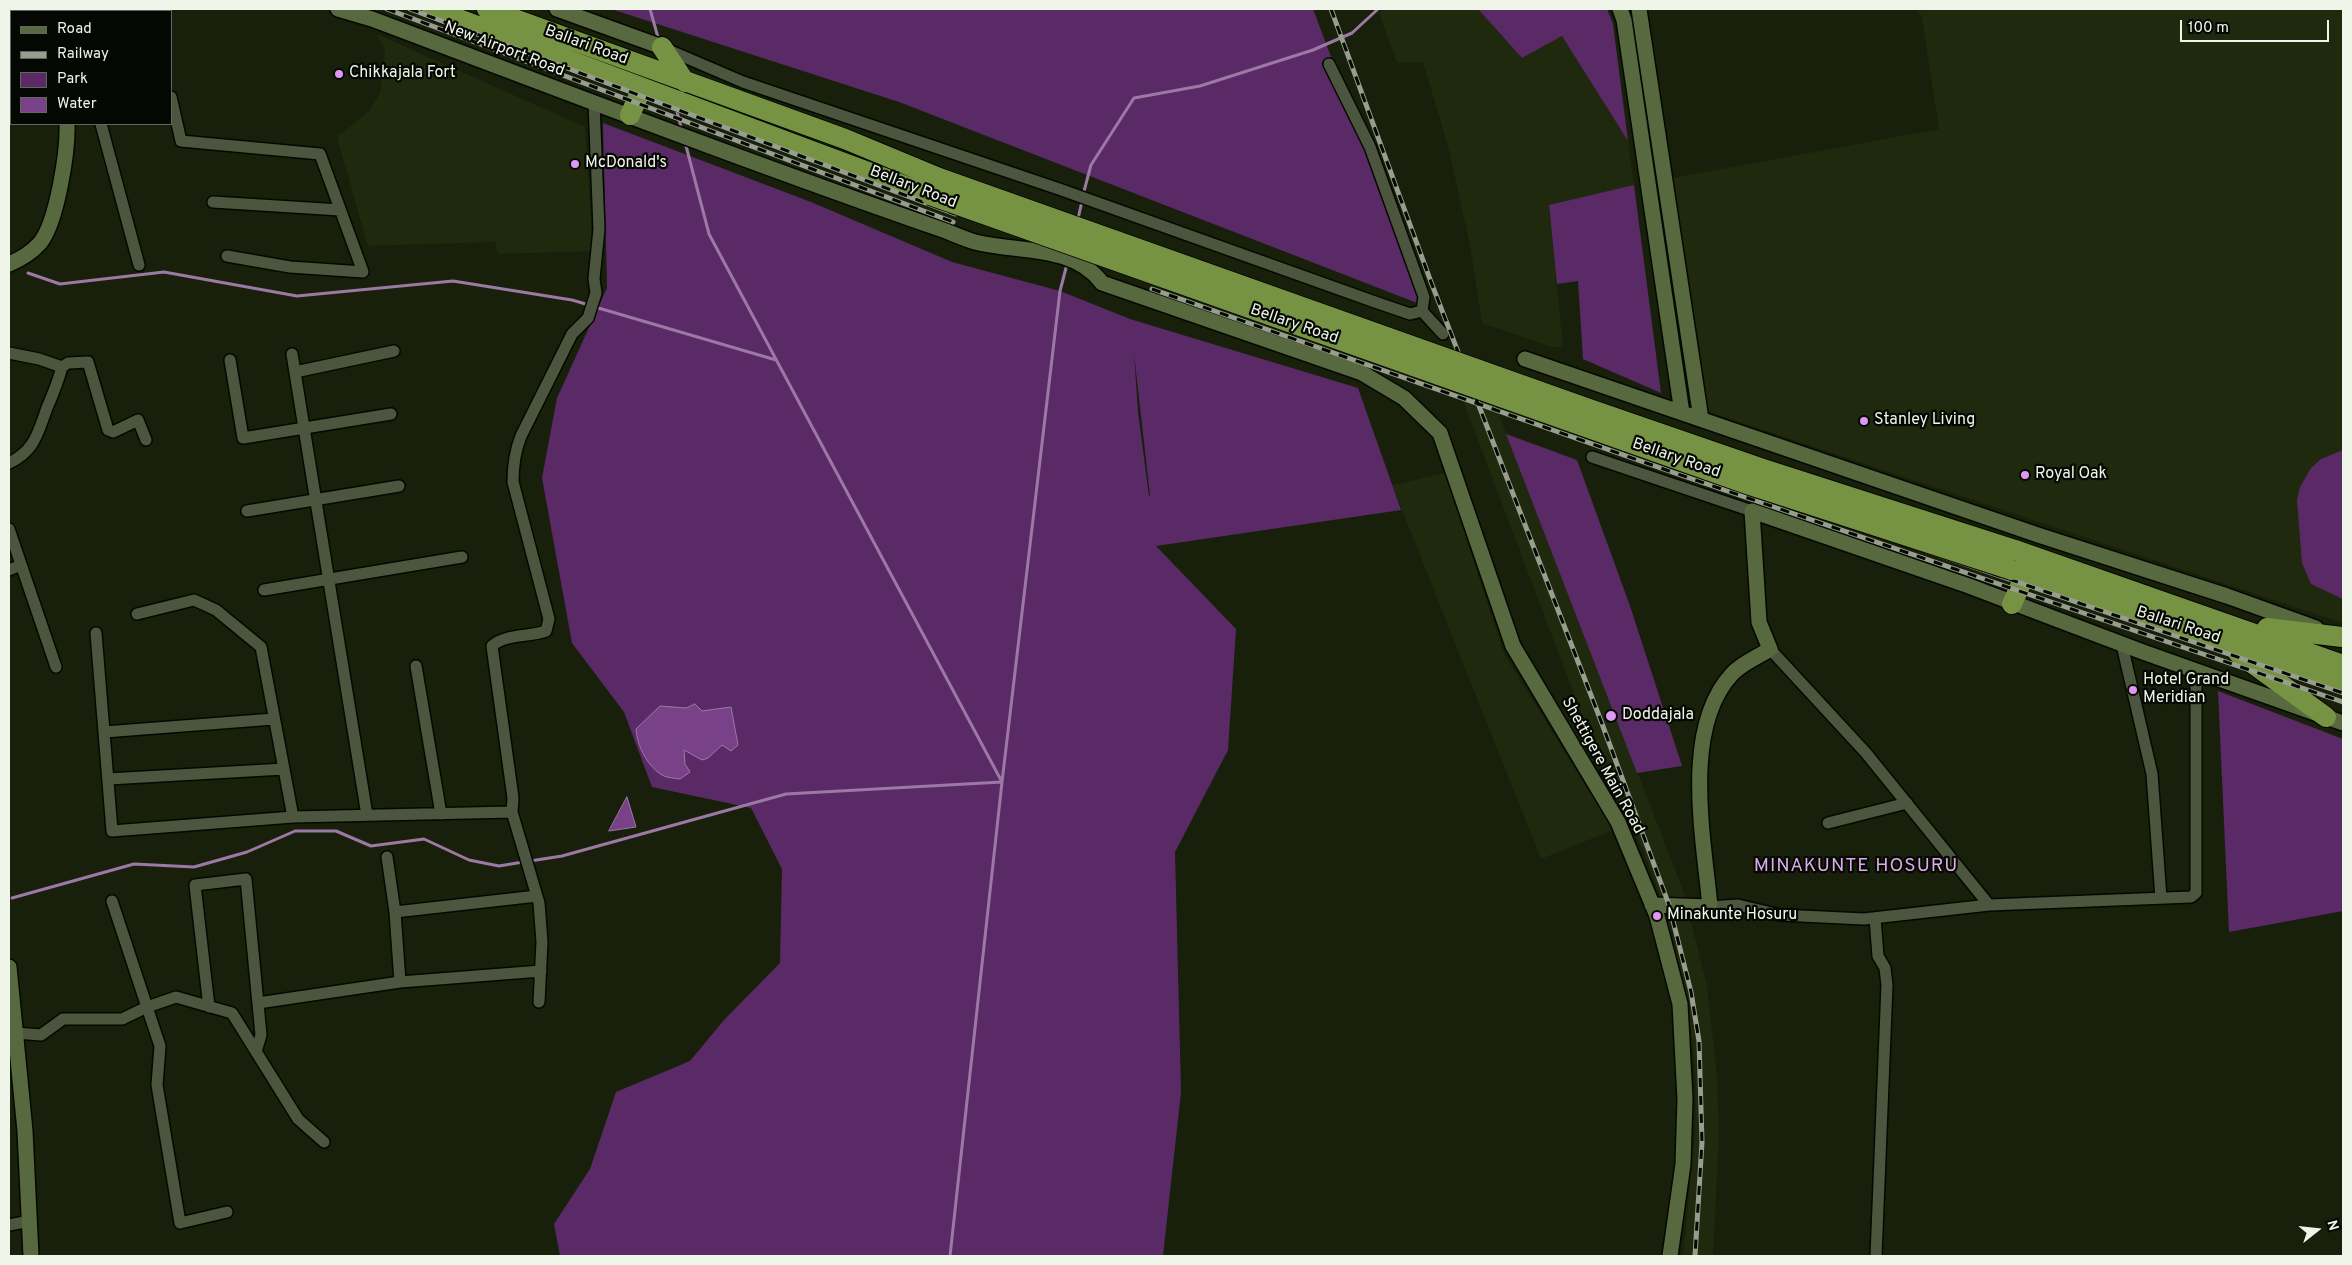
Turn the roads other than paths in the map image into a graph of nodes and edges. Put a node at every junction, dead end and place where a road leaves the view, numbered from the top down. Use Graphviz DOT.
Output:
graph roads {
  1 [pos="338,9"];
  2 [pos="432,9"];
  3 [pos="487,9"];
  4 [pos="557,9"];
  5 [pos="1620,9"];
  6 [pos="1639,9"];
  7 [pos="660,47"];
  8 [pos="583,54"];
  9 [pos="1329,64"];
  10 [pos="674,78"];
  11 [pos="642,88"];
  12 [pos="172,99"];
  13 [pos="594,103"];
  14 [pos="630,115"];
  15 [pos="67,125"];
  16 [pos="101,125"];
  17 [pos="935,186"];
  18 [pos="213,202"];
  19 [pos="340,210"];
  20 [pos="1041,251"];
  21 [pos="227,256"];
  22 [pos="9,264"];
  23 [pos="139,265"];
  24 [pos="1422,312"];
  25 [pos="1443,334"];
  26 [pos="394,351"];
  27 [pos="9,352"];
  28 [pos="292,354"];
  29 [pos="1524,359"];
  30 [pos="230,360"];
  31 [pos="62,367"];
  32 [pos="295,372"];
  33 [pos="1682,413"];
  34 [pos="391,414"];
  35 [pos="1701,419"];
  36 [pos="304,428"];
  37 [pos="146,440"];
  38 [pos="1592,457"];
  39 [pos="9,463"];
  40 [pos="399,486"];
  41 [pos="316,500"];
  42 [pos="247,511"];
  43 [pos="1752,511"];
  44 [pos="9,529"];
  45 [pos="2015,550"];
  46 [pos="462,557"];
  47 [pos="21,565"];
  48 [pos="9,570"];
  49 [pos="2018,572"];
  50 [pos="329,581"];
  51 [pos="264,590"];
  52 [pos="2012,604"];
  53 [pos="136,614"];
  54 [pos="2220,631"];
  55 [pos="96,633"];
  56 [pos="2343,637"];
  57 [pos="2122,645"];
  58 [pos="1770,649"];
  59 [pos="2343,665"];
  60 [pos="416,666"];
  61 [pos="56,668"];
  62 [pos="2196,672"];
  63 [pos="2343,683"];
  64 [pos="274,719"];
  65 [pos="2335,720"];
  66 [pos="104,732"];
  67 [pos="284,770"];
  68 [pos="108,779"];
  69 [pos="1907,803"];
  70 [pos="512,812"];
  71 [pos="441,814"];
  72 [pos="367,816"];
  73 [pos="292,817"];
  74 [pos="1828,823"];
  75 [pos="387,856"];
  76 [pos="537,896"];
  77 [pos="2161,898"];
  78 [pos="112,901"];
  79 [pos="1652,905"];
  80 [pos="1989,905"];
  81 [pos="1710,907"];
  82 [pos="395,912"];
  83 [pos="1875,918"];
  84 [pos="9,966"];
  85 [pos="540,971"];
  86 [pos="400,982"];
  87 [pos="539,1002"];
  88 [pos="258,1003"];
  89 [pos="147,1007"];
  90 [pos="210,1007"];
  91 [pos="16,1034"];
  92 [pos="256,1052"];
  93 [pos="324,1142"];
  94 [pos="227,1212"];
  95 [pos="30,1222"];
  96 [pos="9,1225"];
  97 [pos="31,1256"];
  98 [pos="1670,1256"];
  99 [pos="1876,1256"];
  1 -- 13 [label="street, New Airport Road"];
  2 -- 8 [label="highway, Ballari Road"];
  3 -- 8 [label="highway, Ballari Road"];
  4 -- 7 [label="street"];
  5 -- 33 [label="street"];
  6 -- 35 [label="street"];
  7 -- 10 [label="highway"];
  7 -- 24 [label="street"];
  8 -- 10 [label="highway, Ballari Road"];
  8 -- 11 [label="highway, Bellary Road"];
  9 -- 24 [label="street"];
  10 -- 17 [label="highway, Bellary Road"];
  11 -- 14 [label="highway"];
  11 -- 17 [label="highway, Bellary Road"];
  12 -- 19 [label="street"];
  13 -- 14 [label="street, New Airport Road"];
  13 -- 70 [label="street"];
  14 -- 20 [label="street, New Airport Road"];
  15 -- 22 [label="street"];
  16 -- 23 [label="street"];
  17 -- 45 [label="highway, Bellary Road, bridge"];
  17 -- 49 [label="highway, Bellary Road, bridge"];
  18 -- 19 [label="street"];
  19 -- 21 [label="street"];
  20 -- 79 [label="street, Shettigere Main Road"];
  24 -- 25 [label="street"];
  26 -- 32 [label="street"];
  27 -- 31 [label="street"];
  28 -- 32 [label="street"];
  29 -- 33 [label="street"];
  30 -- 36 [label="street"];
  31 -- 37 [label="street"];
  31 -- 39 [label="street"];
  32 -- 36 [label="street"];
  33 -- 35 [label="street"];
  34 -- 36 [label="street"];
  35 -- 56 [label="street"];
  36 -- 41 [label="street"];
  38 -- 43 [label="street"];
  40 -- 41 [label="street"];
  41 -- 42 [label="street"];
  41 -- 50 [label="street"];
  43 -- 52 [label="street"];
  43 -- 58 [label="street"];
  44 -- 47 [label="street"];
  45 -- 54 [label="highway, Ballari Road"];
  46 -- 50 [label="street"];
  47 -- 48 [label="street"];
  47 -- 61 [label="street"];
  49 -- 52 [label="highway"];
  49 -- 54 [label="highway, Ballari Road"];
  50 -- 51 [label="street"];
  50 -- 72 [label="street"];
  52 -- 57 [label="street"];
  53 -- 64 [label="street"];
  54 -- 56 [label="highway"];
  54 -- 59 [label="highway, Ballari Road"];
  54 -- 63 [label="highway, Ballari Road"];
  54 -- 65 [label="highway"];
  55 -- 66 [label="street"];
  57 -- 62 [label="street"];
  57 -- 77 [label="street"];
  58 -- 69 [label="street"];
  58 -- 81 [label="street"];
  60 -- 71 [label="street"];
  62 -- 65 [label="street"];
  62 -- 77 [label="street"];
  64 -- 66 [label="street"];
  64 -- 67 [label="street"];
  66 -- 68 [label="street"];
  67 -- 68 [label="street"];
  67 -- 73 [label="street"];
  68 -- 73 [label="street"];
  69 -- 74 [label="street"];
  69 -- 80 [label="street"];
  70 -- 71 [label="street"];
  70 -- 76 [label="street"];
  71 -- 72 [label="street"];
  72 -- 73 [label="street"];
  75 -- 82 [label="street"];
  76 -- 82 [label="street"];
  76 -- 85 [label="street"];
  77 -- 80 [label="street"];
  78 -- 89 [label="street"];
  79 -- 81 [label="street"];
  79 -- 98 [label="street, Shettigere Main Road"];
  80 -- 83 [label="street"];
  81 -- 83 [label="street"];
  82 -- 86 [label="street"];
  83 -- 99 [label="street"];
  84 -- 91 [label="street"];
  85 -- 86 [label="street"];
  85 -- 87 [label="street"];
  86 -- 88 [label="street"];
  88 -- 90 [label="street"];
  88 -- 92 [label="street"];
  89 -- 90 [label="street"];
  89 -- 91 [label="street"];
  89 -- 94 [label="street"];
  90 -- 92 [label="street"];
  91 -- 95 [label="street"];
  92 -- 93 [label="street"];
  95 -- 96 [label="street"];
  95 -- 97 [label="street"];
}
